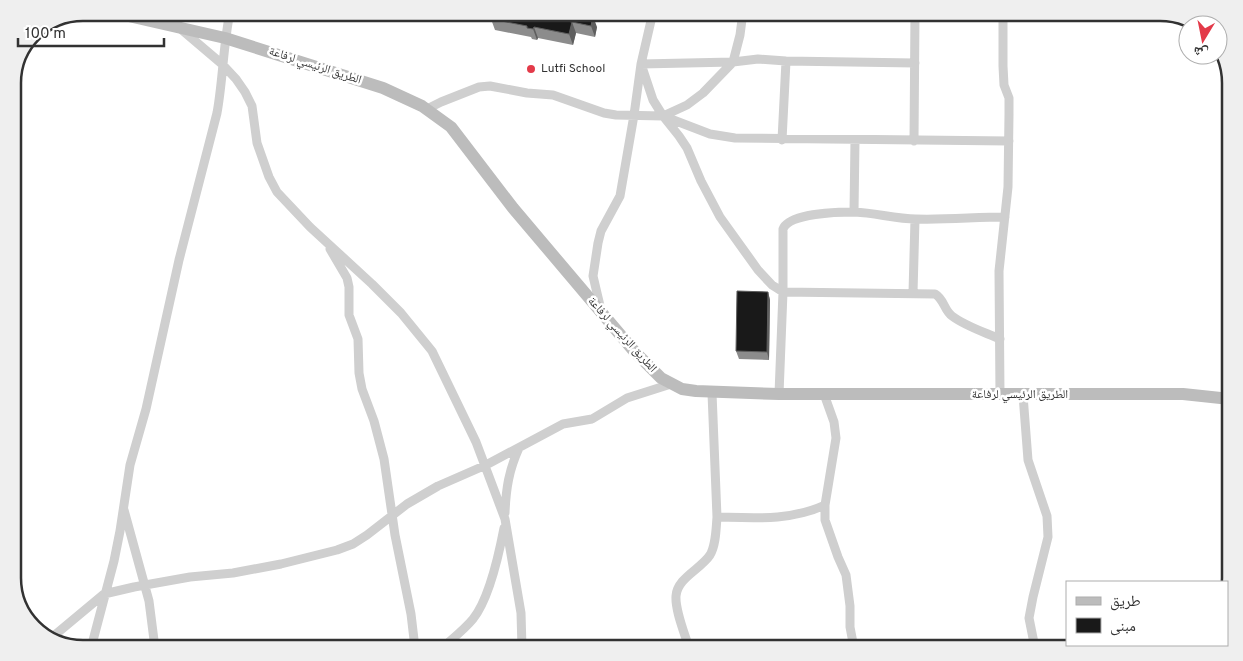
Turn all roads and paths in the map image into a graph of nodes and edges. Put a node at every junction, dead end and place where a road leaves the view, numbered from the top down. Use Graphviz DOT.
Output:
graph roads {
  1 [pos="151,21"];
  2 [pos="228,21"];
  3 [pos="651,21"];
  4 [pos="742,21"];
  5 [pos="915,21"];
  6 [pos="1003,21"];
  7 [pos="178,27"];
  8 [pos="225,38"];
  9 [pos="786,61"];
  10 [pos="733,62"];
  11 [pos="915,62"];
  12 [pos="222,64"];
  13 [pos="641,64"];
  14 [pos="427,109"];
  15 [pos="634,115"];
  16 [pos="663,116"];
  17 [pos="782,140"];
  18 [pos="855,140"];
  19 [pos="914,141"];
  20 [pos="1009,141"];
  21 [pos="854,212"];
  22 [pos="1005,217"];
  23 [pos="915,219"];
  24 [pos="327,243"];
  25 [pos="783,292"];
  26 [pos="913,292"];
  27 [pos="601,313"];
  28 [pos="1000,340"];
  29 [pos="671,384"];
  30 [pos="712,393"];
  31 [pos="779,394"];
  32 [pos="824,394"];
  33 [pos="1000,395"];
  34 [pos="1023,395"];
  35 [pos="1222,398"];
  36 [pos="519,448"];
  37 [pos="486,465"];
  38 [pos="825,505"];
  39 [pos="123,506"];
  40 [pos="392,516"];
  41 [pos="718,517"];
  42 [pos="505,519"];
  43 [pos="145,585"];
  44 [pos="104,594"];
  45 [pos="57,633"];
  46 [pos="93,640"];
  47 [pos="154,640"];
  48 [pos="414,640"];
  49 [pos="451,640"];
  50 [pos="522,640"];
  51 [pos="687,640"];
  52 [pos="852,640"];
  53 [pos="1033,640"];
  1 -- 7 [label="street, الطريق الرئيسي لرفاعة"];
  2 -- 8 [label="street"];
  3 -- 13 [label="street"];
  4 -- 10 [label="street"];
  5 -- 11 [label="street"];
  6 -- 20 [label="street"];
  7 -- 8 [label="street, الطريق الرئيسي لرفاعة"];
  7 -- 12 [label="street"];
  8 -- 12 [label="street"];
  8 -- 14 [label="street, الطريق الرئيسي لرفاعة"];
  9 -- 10 [label="street"];
  9 -- 11 [label="street"];
  9 -- 17 [label="street"];
  10 -- 13 [label="street"];
  10 -- 16 [label="street"];
  11 -- 19 [label="street"];
  12 -- 24 [label="street"];
  12 -- 39 [label="street"];
  13 -- 15 [label="street"];
  13 -- 16 [label="street"];
  14 -- 15 [label="street"];
  14 -- 27 [label="street, الطريق الرئيسي لرفاعة"];
  15 -- 16 [label="street"];
  15 -- 27 [label="street"];
  16 -- 17 [label="street"];
  16 -- 25 [label="street"];
  17 -- 18 [label="street"];
  18 -- 19 [label="street"];
  18 -- 21 [label="street"];
  19 -- 20 [label="street"];
  20 -- 22 [label="street"];
  21 -- 23 [label="street"];
  21 -- 25 [label="street"];
  22 -- 23 [label="street"];
  22 -- 28 [label="street"];
  23 -- 26 [label="street"];
  24 -- 37 [label="street"];
  24 -- 40 [label="street"];
  25 -- 26 [label="street"];
  25 -- 31 [label="street"];
  26 -- 28 [label="street"];
  27 -- 29 [label="street, الطريق الرئيسي لرفاعة"];
  28 -- 33 [label="street"];
  29 -- 30 [label="street, الطريق الرئيسي لرفاعة"];
  29 -- 36 [label="street"];
  30 -- 31 [label="street, الطريق الرئيسي لرفاعة"];
  30 -- 41 [label="street"];
  31 -- 32 [label="street, الطريق الرئيسي لرفاعة"];
  32 -- 33 [label="street, الطريق الرئيسي لرفاعة"];
  32 -- 38 [label="street"];
  33 -- 34 [label="street, الطريق الرئيسي لرفاعة"];
  34 -- 35 [label="street, الطريق الرئيسي لرفاعة"];
  34 -- 53 [label="street"];
  36 -- 37 [label="street"];
  36 -- 42 [label="street"];
  37 -- 40 [label="street"];
  37 -- 42 [label="street"];
  38 -- 41 [label="street"];
  38 -- 52 [label="street"];
  39 -- 43 [label="street"];
  39 -- 44 [label="street"];
  40 -- 43 [label="street"];
  40 -- 48 [label="street"];
  41 -- 51 [label="street"];
  42 -- 49 [label="street"];
  42 -- 50 [label="street"];
  43 -- 44 [label="street"];
  43 -- 47 [label="street"];
  44 -- 45 [label="street"];
  44 -- 46 [label="street"];
}
